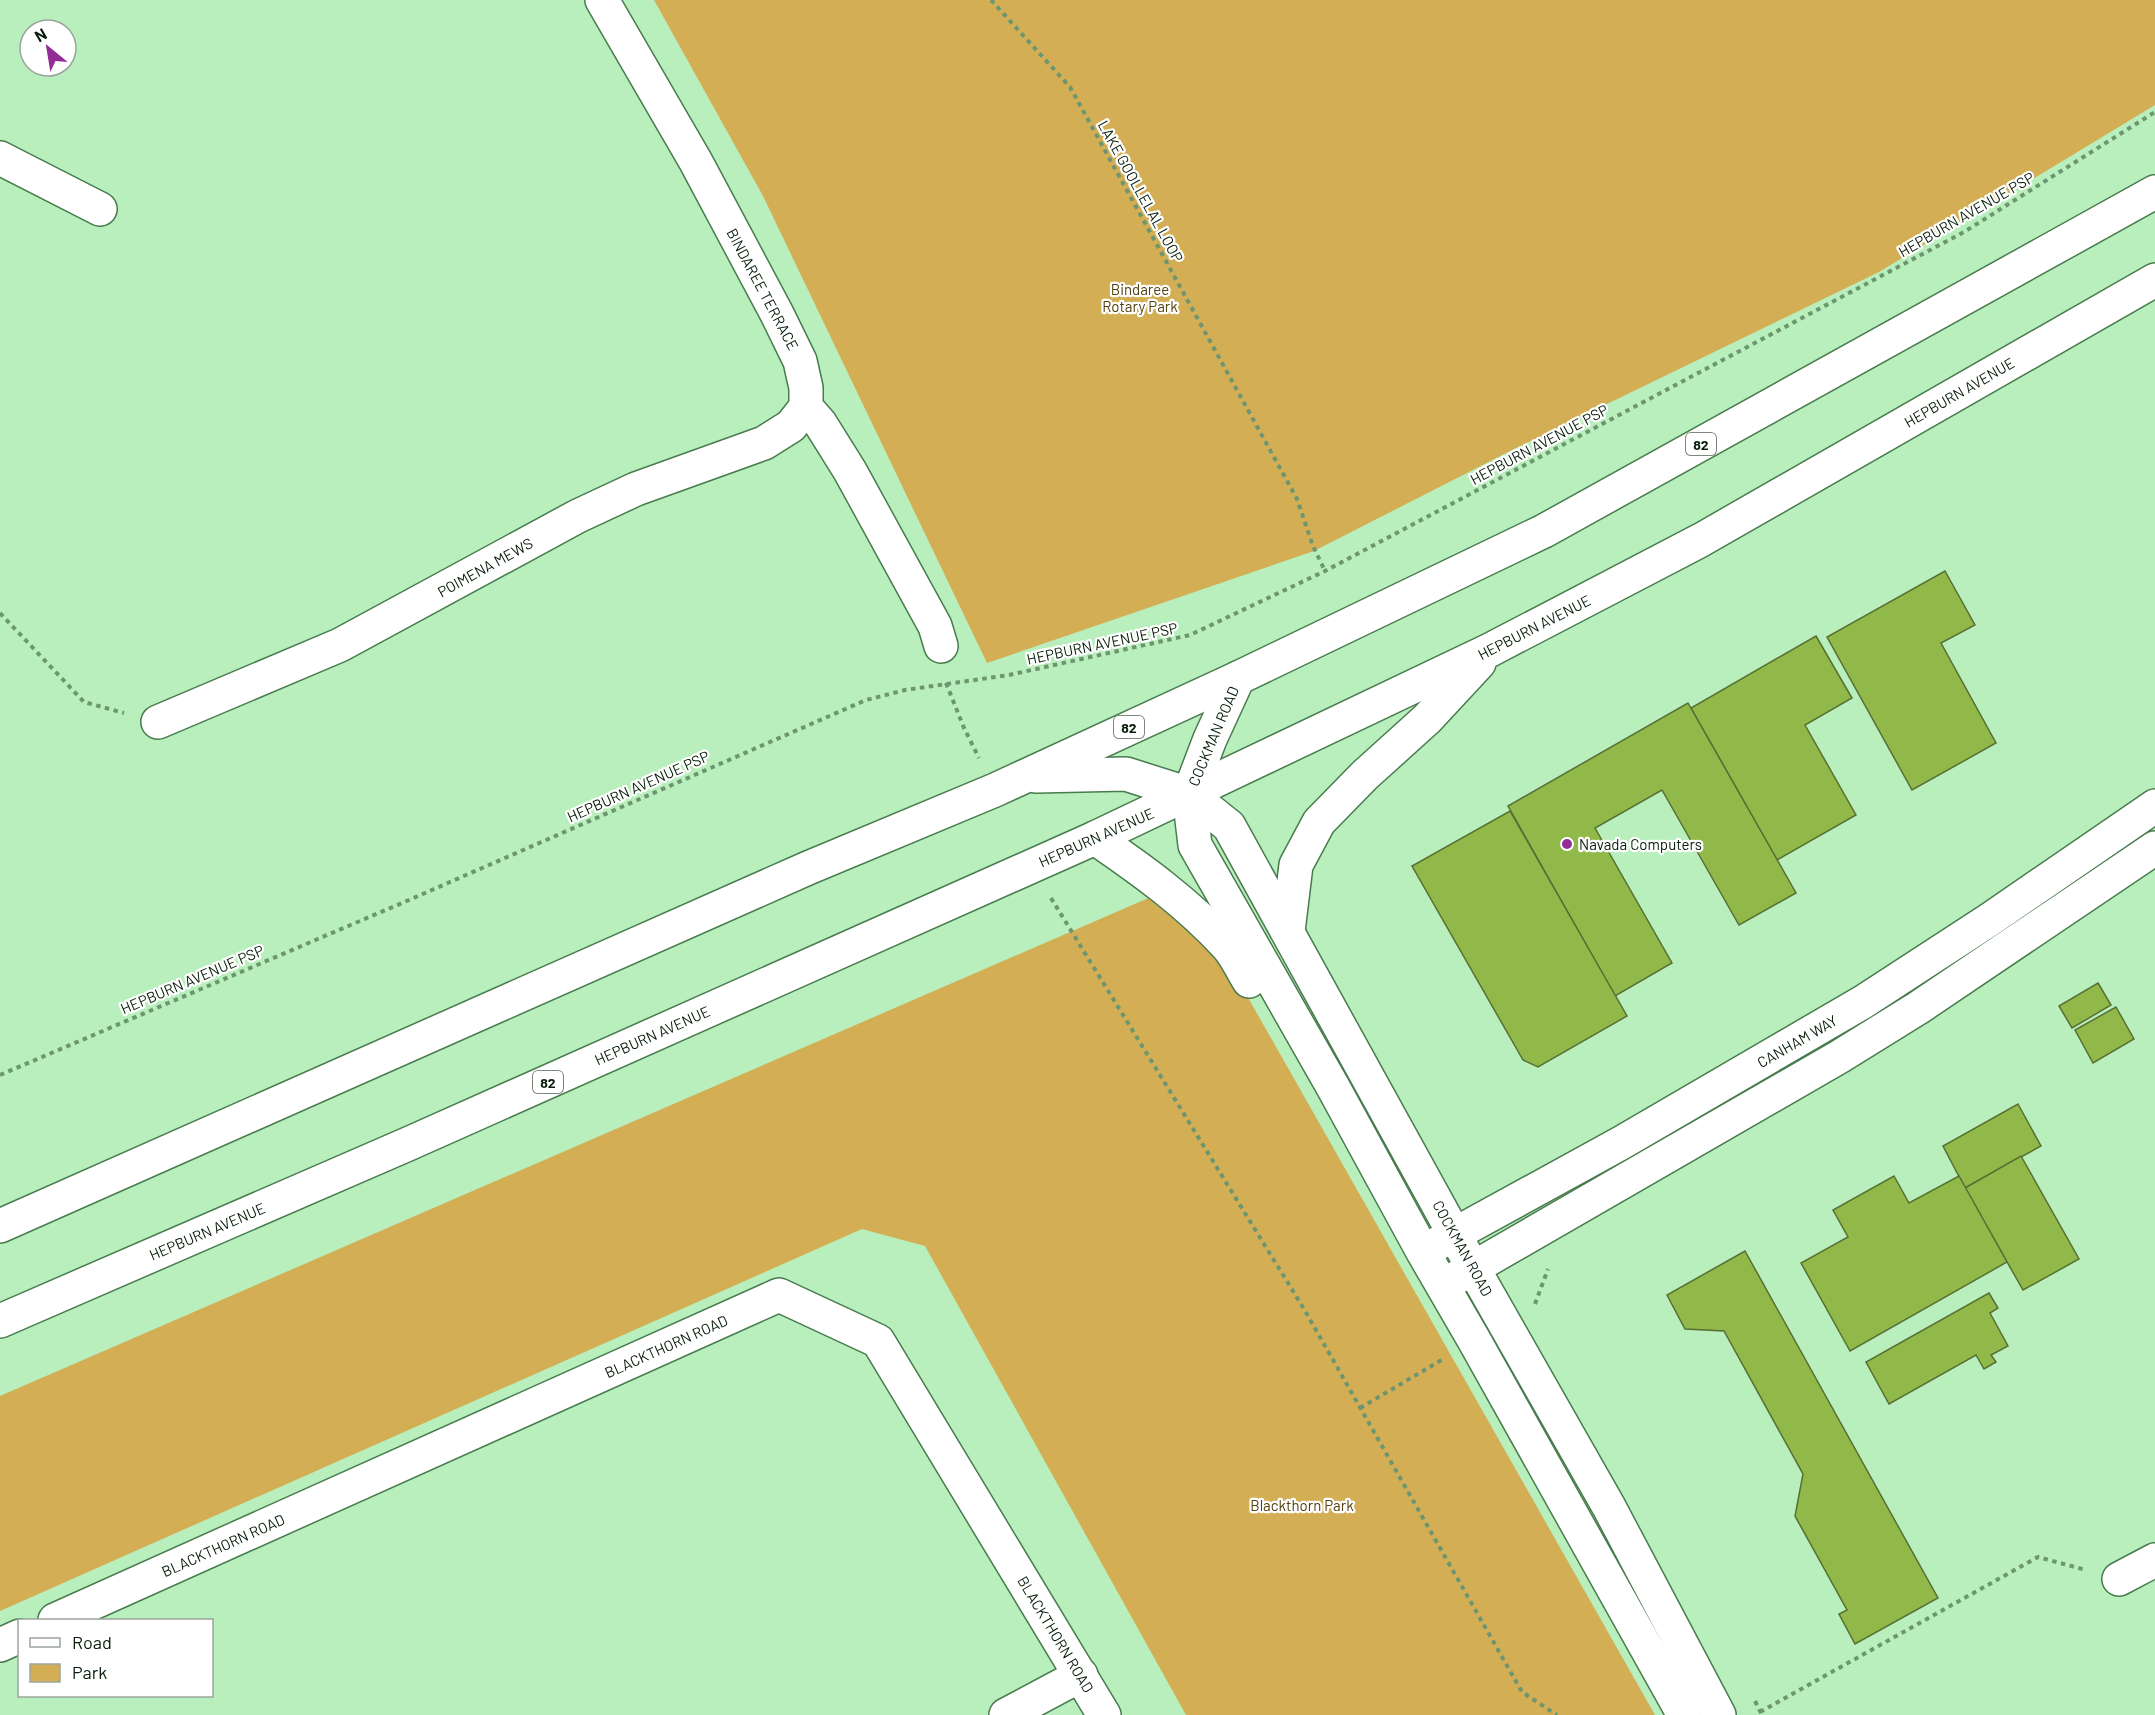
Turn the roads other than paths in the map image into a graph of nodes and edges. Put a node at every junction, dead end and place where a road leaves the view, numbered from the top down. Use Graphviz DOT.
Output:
graph roads {
  1 [pos="602,0"];
  2 [pos="0,158"];
  3 [pos="2155,192"];
  4 [pos="100,209"];
  5 [pos="2155,280"];
  6 [pos="806,407"];
  7 [pos="941,646"];
  8 [pos="1491,650"];
  9 [pos="1238,678"];
  10 [pos="158,722"];
  11 [pos="1021,777"];
  12 [pos="1189,794"];
  13 [pos="2155,806"];
  14 [pos="1095,838"];
  15 [pos="2155,848"];
  16 [pos="1288,931"];
  17 [pos="1333,1087"];
  18 [pos="0,1226"];
  19 [pos="1455,1235"];
  20 [pos="1423,1252"];
  21 [pos="1473,1268"];
  22 [pos="1443,1285"];
  23 [pos="0,1321"];
  24 [pos="2155,1560"];
  25 [pos="2119,1580"];
  26 [pos="57,1619"];
  27 [pos="18,1637"];
  28 [pos="0,1645"];
  29 [pos="1081,1674"];
  30 [pos="1006,1715"];
  31 [pos="1104,1715"];
  32 [pos="1684,1715"];
  33 [pos="1719,1715"];
  1 -- 6 [label="main road, BINDAREE TERRACE"];
  2 -- 4 [label="main road"];
  3 -- 9 [label="main road, 82"];
  5 -- 8 [label="main road, HEPBURN AVENUE / 82"];
  6 -- 7 [label="main road"];
  6 -- 10 [label="main road, POIMENA MEWS"];
  8 -- 12 [label="main road, HEPBURN AVENUE / 82"];
  8 -- 16 [label="main road"];
  9 -- 11 [label="main road, 82"];
  9 -- 12 [label="main road, COCKMAN ROAD"];
  11 -- 12 [label="main road, COCKMAN ROAD"];
  11 -- 18 [label="main road, 82"];
  12 -- 14 [label="main road, HEPBURN AVENUE / 82"];
  12 -- 16 [label="main road, COCKMAN ROAD"];
  12 -- 17 [label="main road, COCKMAN ROAD"];
  13 -- 19 [label="main road, CANHAM WAY"];
  14 -- 17 [label="main road"];
  14 -- 23 [label="main road, HEPBURN AVENUE / 82"];
  15 -- 21 [label="main road"];
  16 -- 19 [label="main road, COCKMAN ROAD"];
  17 -- 20 [label="main road, COCKMAN ROAD"];
  19 -- 20 [label="main road, CANHAM WAY"];
  19 -- 21 [label="main road, COCKMAN ROAD"];
  20 -- 22 [label="main road, COCKMAN ROAD"];
  21 -- 22 [label="main road"];
  21 -- 33 [label="main road, COCKMAN ROAD"];
  22 -- 32 [label="main road, COCKMAN ROAD"];
  24 -- 25 [label="main road"];
  26 -- 29 [label="main road, BLACKTHORN ROAD"];
  27 -- 28 [label="main road"];
  29 -- 30 [label="main road"];
  29 -- 31 [label="main road, BLACKTHORN ROAD"];
}
